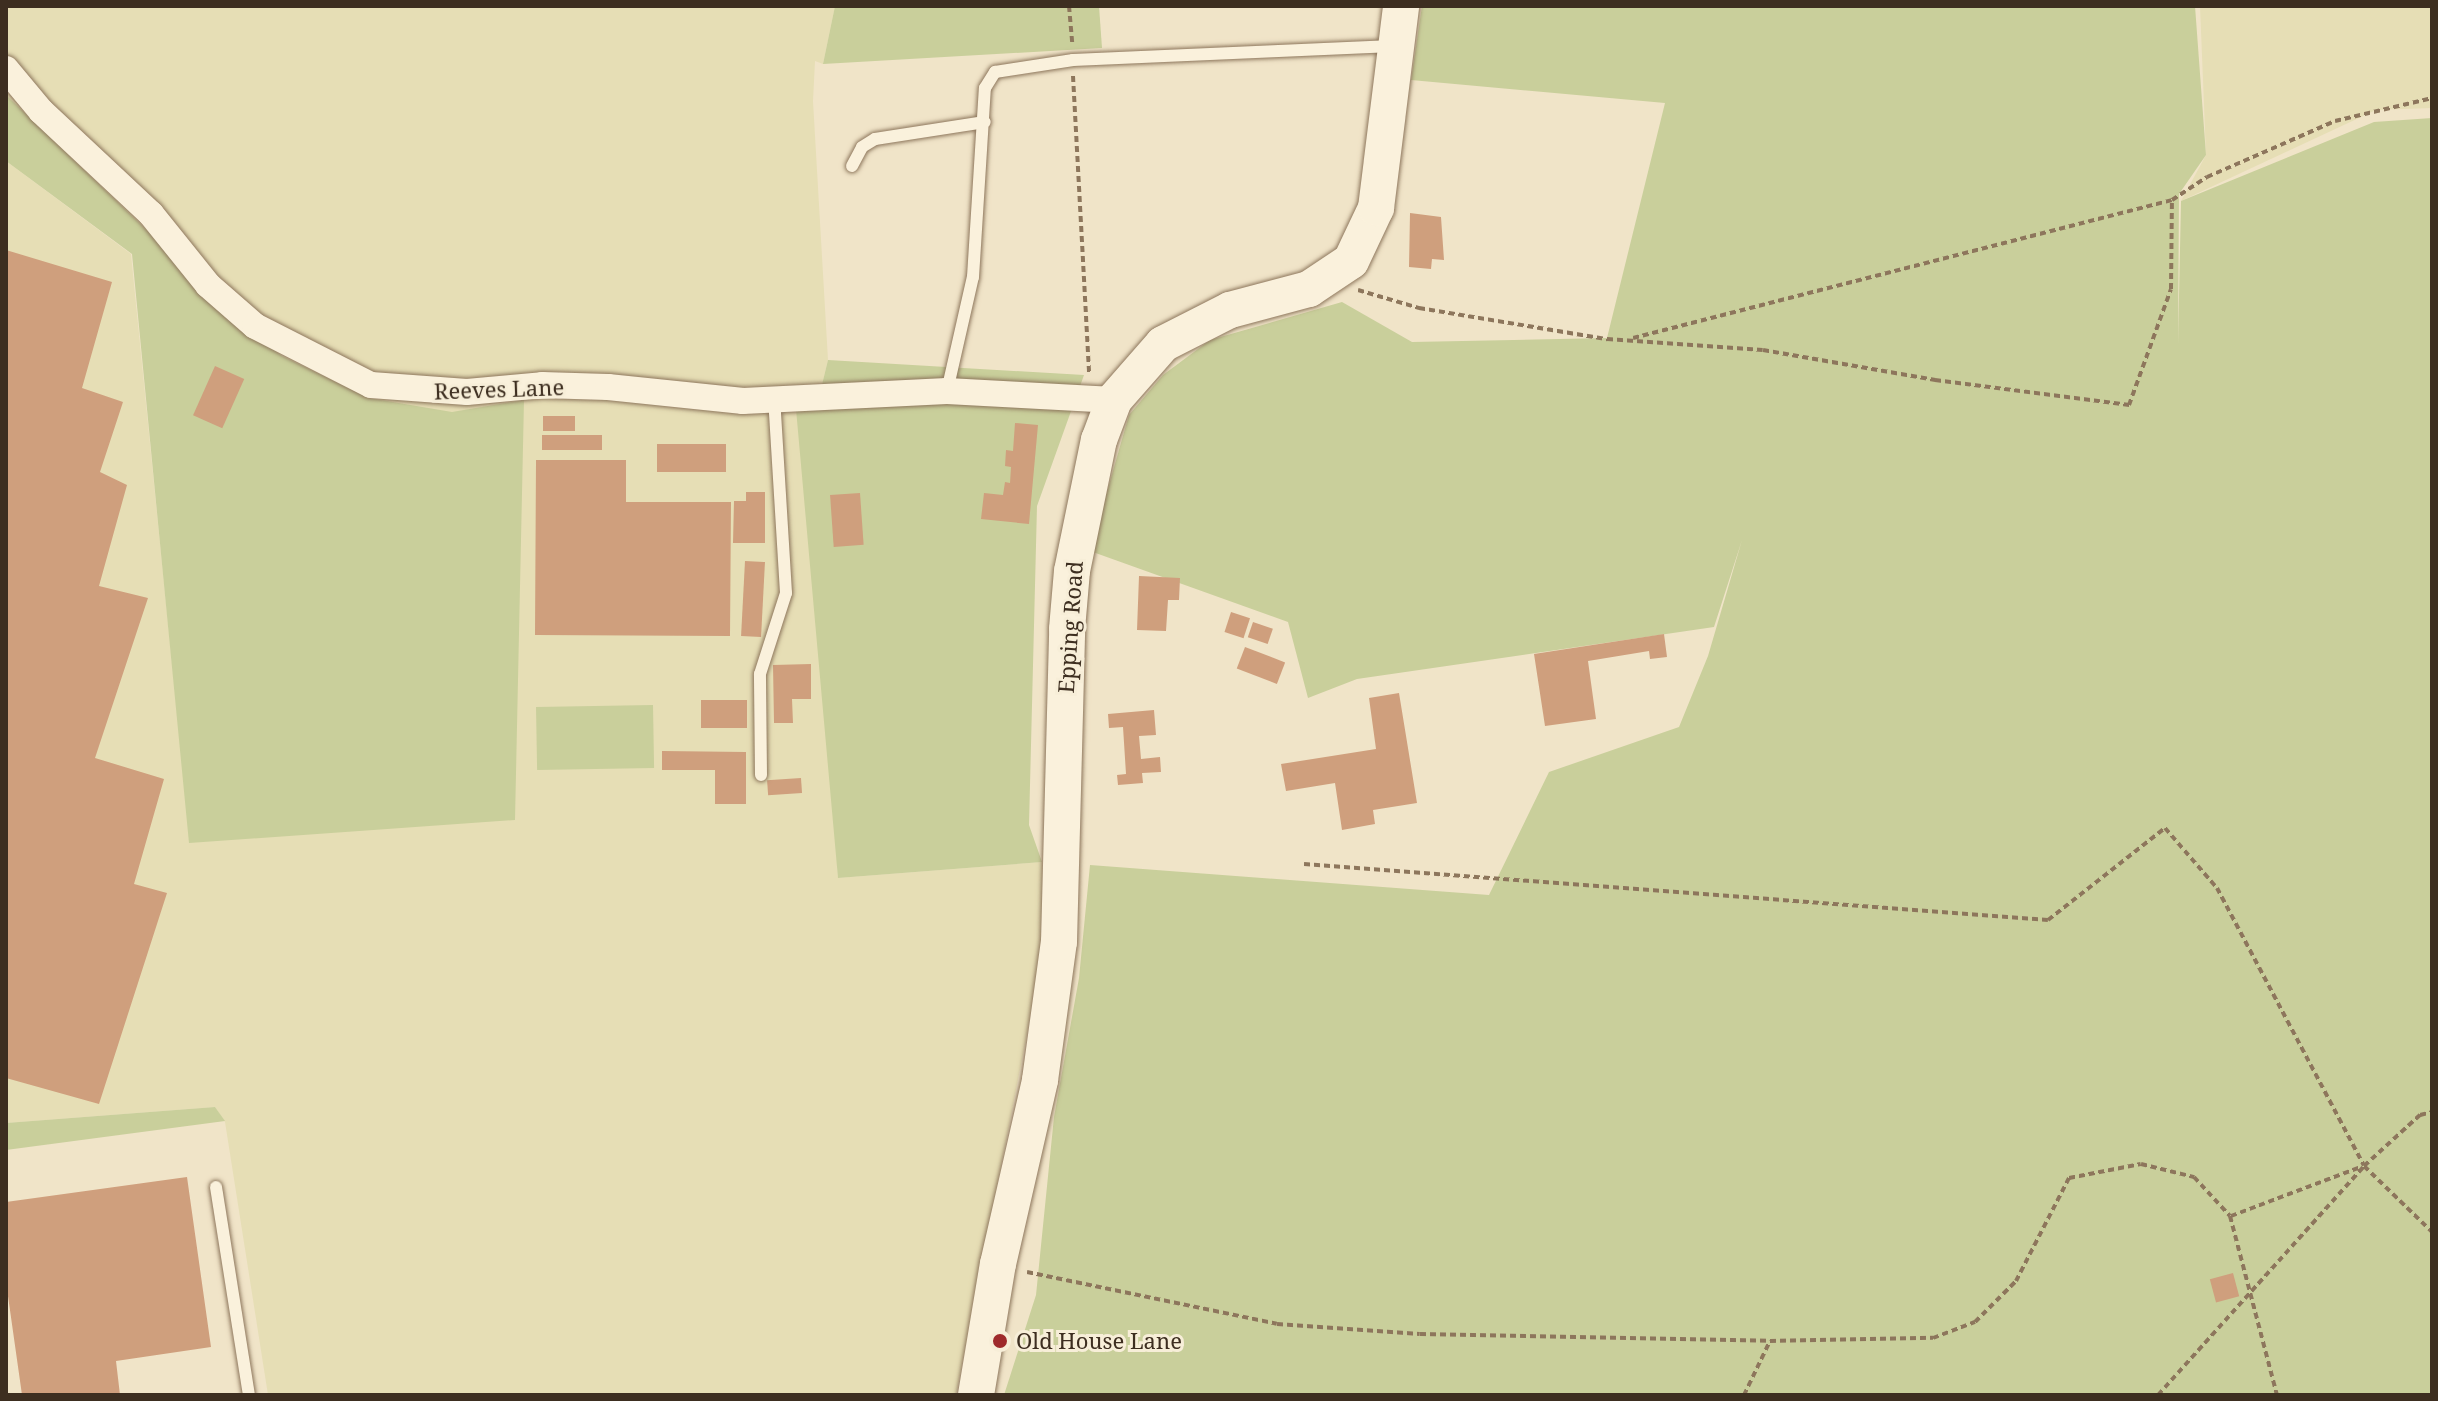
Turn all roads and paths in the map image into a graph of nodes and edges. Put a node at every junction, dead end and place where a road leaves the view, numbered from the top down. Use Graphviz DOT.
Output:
graph roads {
  1 [pos="1069,6"];
  2 [pos="1401,6"];
  3 [pos="1396,46"];
  4 [pos="1073,60"];
  5 [pos="6,69"];
  6 [pos="2432,98"];
  7 [pos="985,122"];
  8 [pos="852,166"];
  9 [pos="2172,200"];
  10 [pos="1330,278"];
  11 [pos="1625,340"];
  12 [pos="947,391"];
  13 [pos="774,399"];
  14 [pos="1102,399"];
  15 [pos="761,775"];
  16 [pos="1304,864"];
  17 [pos="2432,1112"];
  18 [pos="2364,1166"];
  19 [pos="216,1187"];
  20 [pos="2230,1216"];
  21 [pos="2432,1232"];
  22 [pos="998,1264"];
  23 [pos="2252,1290"];
  24 [pos="1770,1341"];
  25 [pos="249,1395"];
  26 [pos="976,1395"];
  27 [pos="1744,1395"];
  28 [pos="2158,1395"];
  29 [pos="2277,1395"];
  1 -- 4 [label="path"];
  2 -- 3 [label="main road, Epping Road"];
  3 -- 4 [label="lane"];
  3 -- 10 [label="main road, Epping Road"];
  4 -- 7 [label="lane"];
  4 -- 14 [label="path"];
  5 -- 13 [label="street, Reeves Lane"];
  6 -- 9 [label="path"];
  7 -- 8 [label="lane"];
  7 -- 12 [label="lane"];
  9 -- 11 [label="path"];
  9 -- 11 [label="path"];
  10 -- 11 [label="path"];
  10 -- 14 [label="main road, Epping Road"];
  12 -- 13 [label="street, Reeves Lane"];
  12 -- 14 [label="street, Reeves Lane"];
  13 -- 15 [label="lane"];
  14 -- 22 [label="main road, Epping Road"];
  16 -- 18 [label="path"];
  17 -- 18 [label="path"];
  18 -- 20 [label="path"];
  18 -- 21 [label="path"];
  18 -- 23 [label="path"];
  19 -- 25 [label="lane"];
  20 -- 23 [label="path"];
  20 -- 24 [label="path"];
  22 -- 24 [label="path"];
  22 -- 26 [label="main road, Epping Road"];
  23 -- 28 [label="path"];
  23 -- 29 [label="path"];
  24 -- 27 [label="path"];
}
